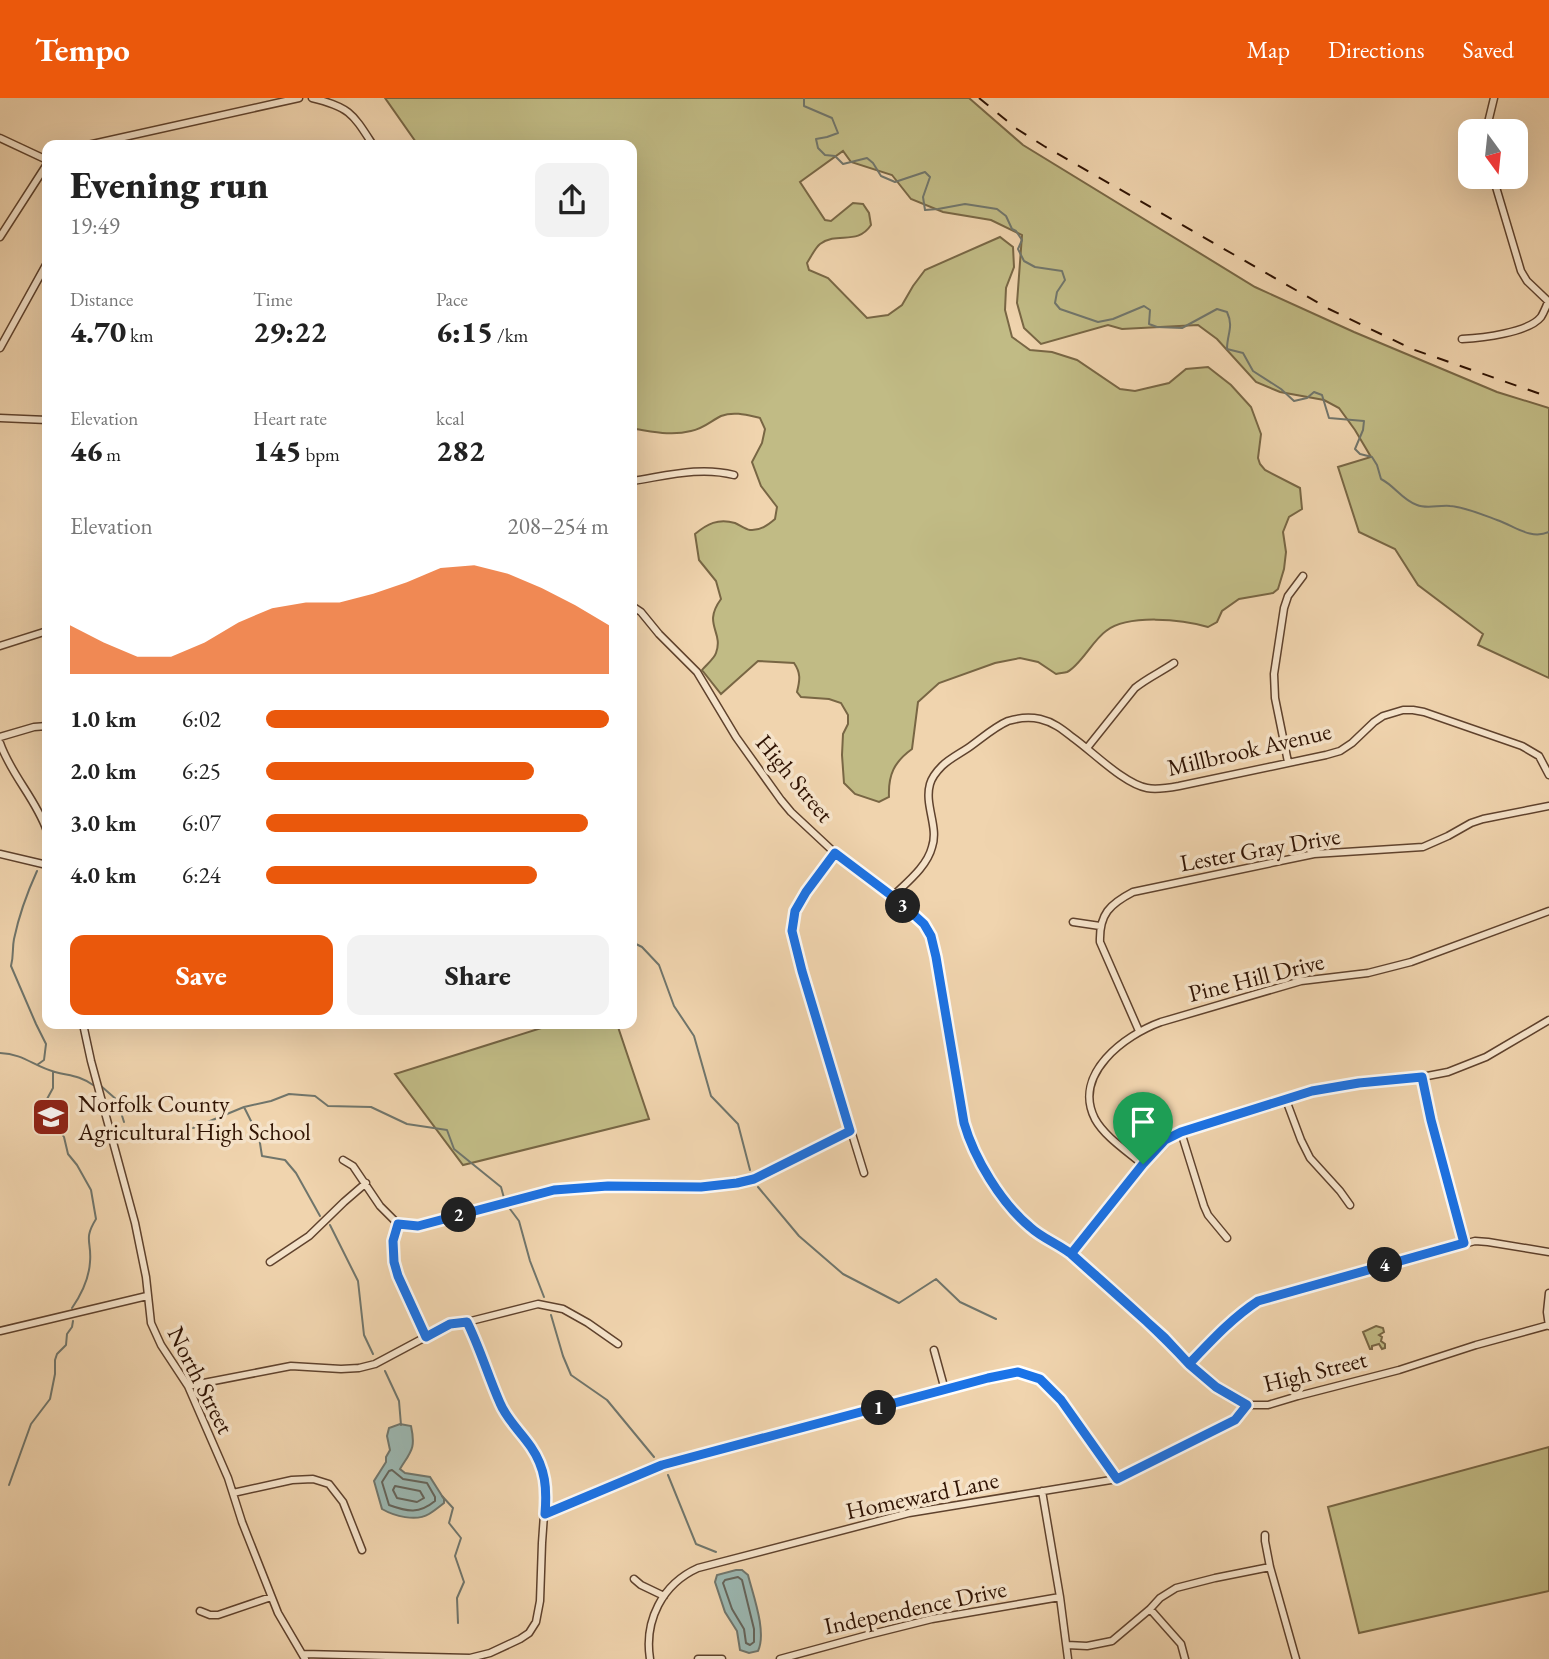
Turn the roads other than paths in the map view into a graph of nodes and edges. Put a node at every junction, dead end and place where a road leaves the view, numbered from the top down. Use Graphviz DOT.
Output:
graph roads {
  1 [pos="299,98"];
  2 [pos="312,98"];
  3 [pos="1494,98"];
  4 [pos="1489,119"];
  5 [pos="0,138"];
  6 [pos="110,140"];
  7 [pos="370,140"];
  8 [pos="42,159"];
  9 [pos="42,170"];
  10 [pos="1497,189"];
  11 [pos="0,237"];
  12 [pos="42,272"];
  13 [pos="1548,302"];
  14 [pos="1462,339"];
  15 [pos="0,348"];
  16 [pos="0,418"];
  17 [pos="42,420"];
  18 [pos="734,475"];
  19 [pos="637,480"];
  20 [pos="1303,576"];
  21 [pos="637,609"];
  22 [pos="42,633"];
  23 [pos="0,646"];
  24 [pos="1174,663"];
  25 [pos="42,726"];
  26 [pos="0,737"];
  27 [pos="0,743"];
  28 [pos="1087,748"];
  29 [pos="1288,762"];
  30 [pos="1549,775"];
  31 [pos="1549,806"];
  32 [pos="42,818"];
  33 [pos="835,853"];
  34 [pos="0,854"];
  35 [pos="42,864"];
  36 [pos="892,897"];
  37 [pos="1549,911"];
  38 [pos="1073,922"];
  39 [pos="1100,926"];
  40 [pos="1549,1020"];
  41 [pos="84,1029"];
  42 [pos="1139,1031"];
  43 [pos="1422,1077"];
  44 [pos="1286,1100"];
  45 [pos="850,1131"];
  46 [pos="1181,1132"];
  47 [pos="343,1160"];
  48 [pos="1143,1164"];
  49 [pos="864,1173"];
  50 [pos="366,1184"];
  51 [pos="1350,1205"];
  52 [pos="398,1224"];
  53 [pos="1227,1238"];
  54 [pos="1464,1243"];
  55 [pos="1549,1252"];
  56 [pos="1071,1254"];
  57 [pos="270,1262"];
  58 [pos="1549,1293"];
  59 [pos="147,1296"];
  60 [pos="467,1322"];
  61 [pos="1549,1325"];
  62 [pos="0,1331"];
  63 [pos="426,1337"];
  64 [pos="618,1344"];
  65 [pos="934,1350"];
  66 [pos="1189,1364"];
  67 [pos="188,1387"];
  68 [pos="945,1390"];
  69 [pos="1247,1405"];
  70 [pos="1117,1479"];
  71 [pos="1042,1491"];
  72 [pos="233,1493"];
  73 [pos="545,1514"];
  74 [pos="1265,1535"];
  75 [pos="362,1550"];
  76 [pos="1270,1567"];
  77 [pos="634,1579"];
  78 [pos="271,1597"];
  79 [pos="664,1597"];
  80 [pos="1060,1597"];
  81 [pos="1150,1609"];
  82 [pos="200,1611"];
  83 [pos="1067,1645"];
  84 [pos="304,1657"];
  85 [pos="650,1659"];
  86 [pos="698,1659"];
  87 [pos="722,1659"];
  88 [pos="780,1659"];
  89 [pos="1068,1659"];
  90 [pos="1185,1659"];
  91 [pos="1296,1659"];
  1 -- 6 [label="street"];
  2 -- 7 [label="street"];
  3 -- 4 [label="street"];
  5 -- 8 [label="street"];
  9 -- 11 [label="street"];
  10 -- 13 [label="street"];
  12 -- 15 [label="street"];
  13 -- 14 [label="street"];
  16 -- 17 [label="street"];
  18 -- 19 [label="street"];
  20 -- 29 [label="street"];
  21 -- 33 [label="street, High Street"];
  22 -- 23 [label="street"];
  24 -- 28 [label="street"];
  25 -- 26 [label="street"];
  27 -- 32 [label="street"];
  28 -- 29 [label="street, Millbrook Avenue"];
  28 -- 36 [label="street, Millbrook Avenue"];
  29 -- 30 [label="street, Millbrook Avenue"];
  31 -- 39 [label="street, Lester Gray Drive"];
  33 -- 36 [label="street, High Street"];
  33 -- 45 [label="street"];
  34 -- 35 [label="street"];
  36 -- 56 [label="street, High Street"];
  37 -- 42 [label="street, Pine Hill Drive"];
  38 -- 39 [label="street"];
  39 -- 42 [label="street"];
  40 -- 43 [label="street"];
  41 -- 59 [label="street, North Street"];
  42 -- 48 [label="street, Pine Hill Drive"];
  43 -- 44 [label="street"];
  43 -- 54 [label="street"];
  44 -- 46 [label="street"];
  44 -- 51 [label="street"];
  45 -- 49 [label="street"];
  45 -- 52 [label="street"];
  46 -- 48 [label="street"];
  46 -- 53 [label="street"];
  47 -- 50 [label="street"];
  48 -- 56 [label="street"];
  50 -- 52 [label="street"];
  50 -- 57 [label="street"];
  52 -- 63 [label="street"];
  54 -- 55 [label="street"];
  54 -- 66 [label="street"];
  56 -- 66 [label="street, High Street"];
  58 -- 61 [label="street"];
  59 -- 62 [label="street"];
  59 -- 67 [label="street, North Street"];
  60 -- 63 [label="street"];
  60 -- 64 [label="street"];
  60 -- 73 [label="street"];
  61 -- 69 [label="street, High Street"];
  63 -- 67 [label="street"];
  65 -- 68 [label="street"];
  66 -- 69 [label="street, High Street"];
  67 -- 72 [label="street, North Street"];
  68 -- 70 [label="street"];
  68 -- 73 [label="street"];
  69 -- 70 [label="street, Homeward Lane"];
  70 -- 71 [label="street, Homeward Lane"];
  71 -- 79 [label="street, Homeward Lane"];
  71 -- 80 [label="street"];
  72 -- 75 [label="street"];
  72 -- 78 [label="street, North Street"];
  73 -- 84 [label="street"];
  74 -- 76 [label="street"];
  76 -- 81 [label="street"];
  76 -- 91 [label="street"];
  77 -- 79 [label="street"];
  78 -- 82 [label="street"];
  78 -- 84 [label="street, North Street"];
  79 -- 85 [label="street, Homeward Lane"];
  80 -- 83 [label="street"];
  80 -- 88 [label="street, Independence Drive"];
  81 -- 83 [label="street"];
  81 -- 90 [label="street"];
  83 -- 89 [label="street"];
  86 -- 87 [label="street"];
}
